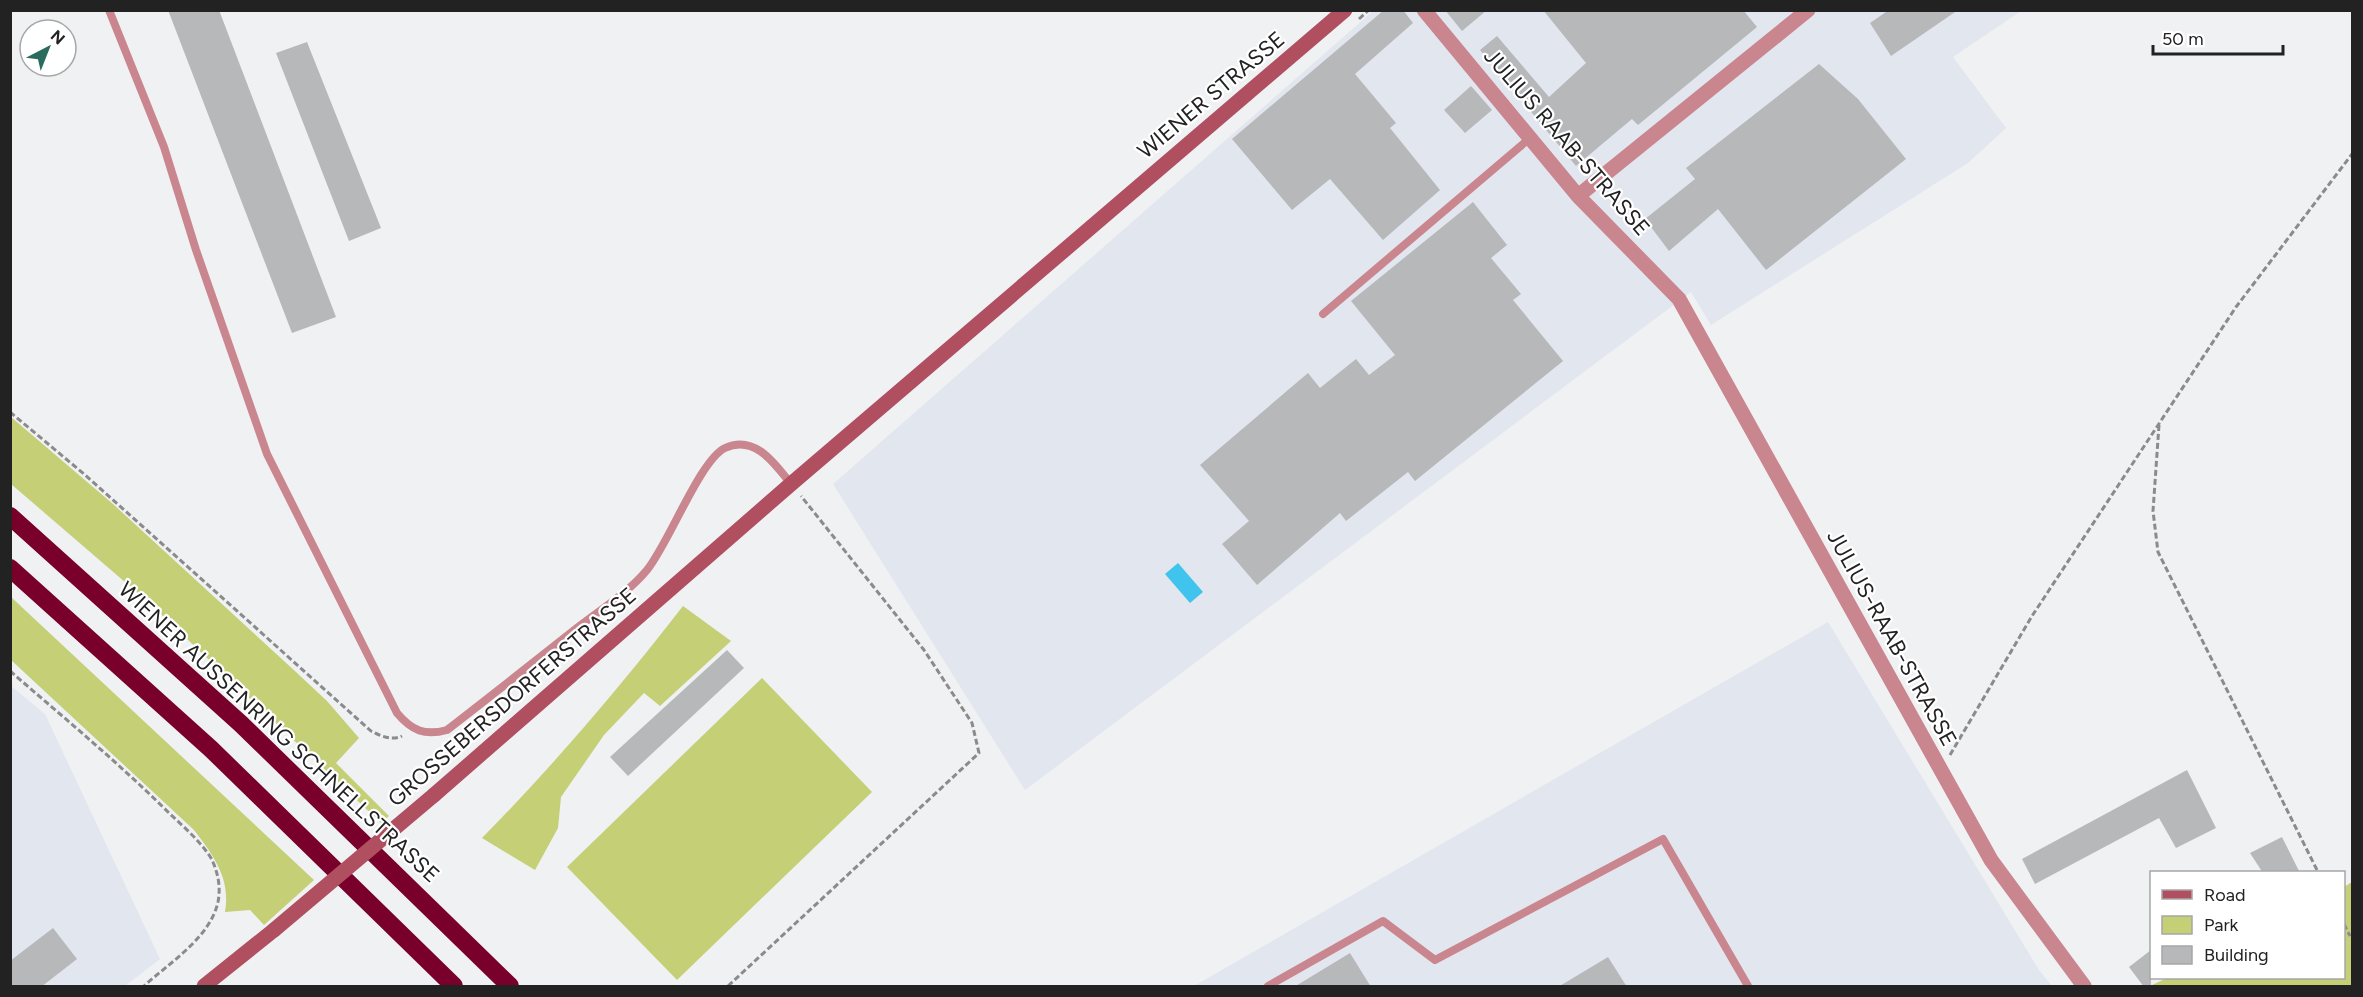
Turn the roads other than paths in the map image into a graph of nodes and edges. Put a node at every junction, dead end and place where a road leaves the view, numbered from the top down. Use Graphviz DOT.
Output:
graph roads {
  1 [pos="109,10"];
  2 [pos="1345,10"];
  3 [pos="1424,10"];
  4 [pos="1808,10"];
  5 [pos="1531,137"];
  6 [pos="1578,196"];
  7 [pos="1679,299"];
  8 [pos="1323,314"];
  9 [pos="791,484"];
  10 [pos="10,516"];
  11 [pos="10,568"];
  12 [pos="467,945"];
  13 [pos="204,987"];
  14 [pos="454,987"];
  15 [pos="510,987"];
  16 [pos="522,987"];
  17 [pos="1268,987"];
  18 [pos="1748,987"];
  19 [pos="2084,987"];
  1 -- 9 [label="lane"];
  2 -- 9 [label="street, WIENER STRASSE"];
  3 -- 5 [label="street, JULIUS RAAB-STRASSE"];
  4 -- 6 [label="street"];
  5 -- 6 [label="street, JULIUS RAAB-STRASSE"];
  5 -- 8 [label="lane"];
  6 -- 7 [label="street, JULIUS RAAB-STRASSE"];
  7 -- 19 [label="street, JULIUS-RAAB-STRASSE"];
  9 -- 13 [label="street, GROSSEBERSDORFERSTRASSE, bridge"];
  10 -- 12 [label="highway, WIENER AUSSENRING SCHNELLSTRASSE"];
  11 -- 14 [label="highway"];
  12 -- 15 [label="highway, WIENER AUSSENRING SCHNELLSTRASSE"];
  12 -- 16 [label="highway"];
  17 -- 18 [label="lane"];
}
